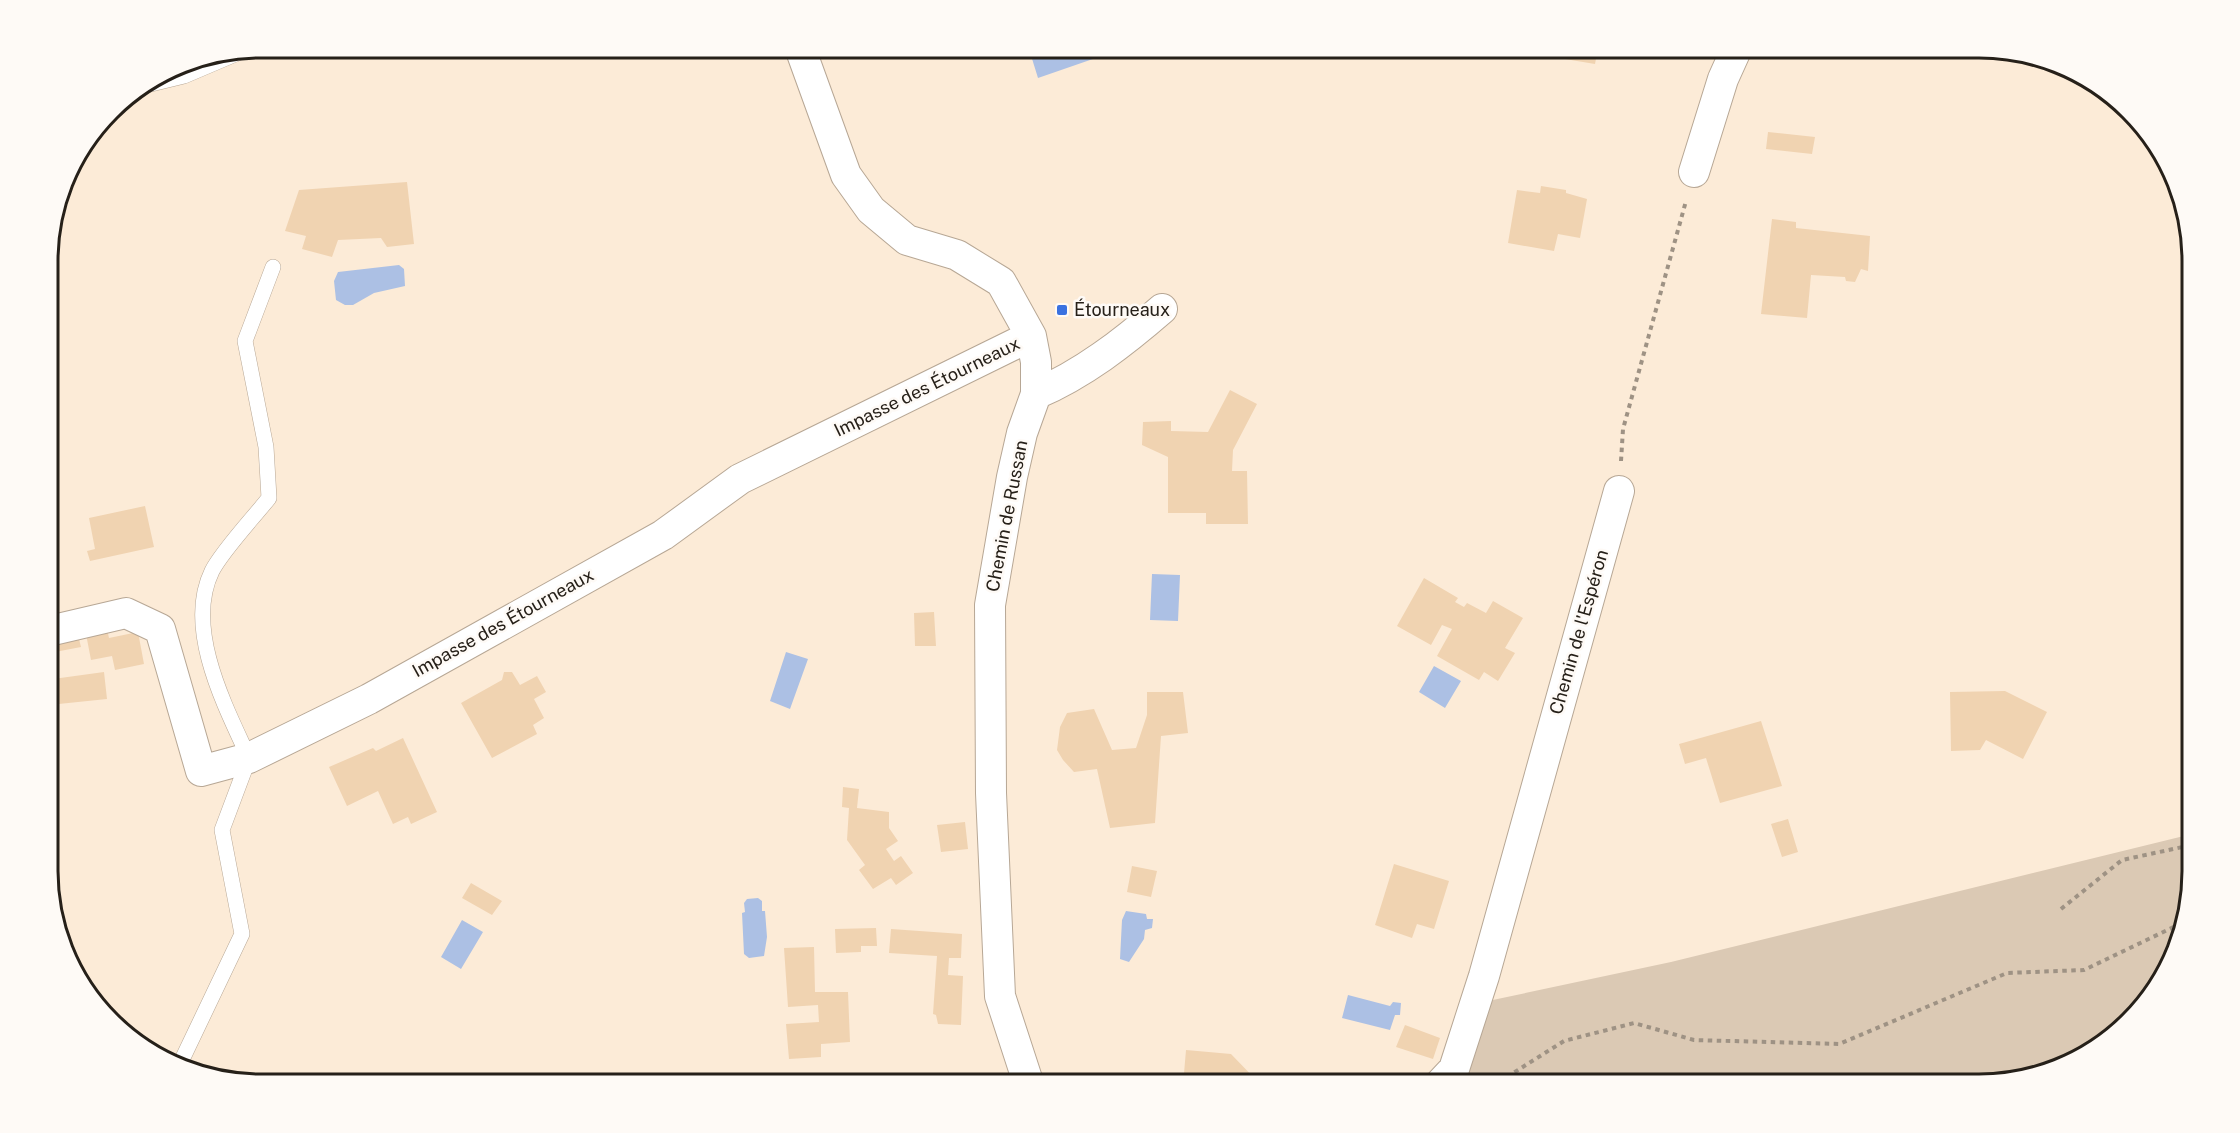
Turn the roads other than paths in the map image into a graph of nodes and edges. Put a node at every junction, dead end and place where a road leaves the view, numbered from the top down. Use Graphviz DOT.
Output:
graph roads {
  1 [pos="804,58"];
  2 [pos="1732,58"];
  3 [pos="208,66"];
  4 [pos="172,79"];
  5 [pos="1694,172"];
  6 [pos="273,267"];
  7 [pos="1162,309"];
  8 [pos="1032,336"];
  9 [pos="1036,394"];
  10 [pos="1619,491"];
  11 [pos="58,630"];
  12 [pos="249,758"];
  13 [pos="183,1058"];
  14 [pos="1025,1074"];
  15 [pos="1449,1074"];
  1 -- 8 [label="street, Chemin de Russan"];
  2 -- 5 [label="street"];
  3 -- 4 [label="lane"];
  6 -- 12 [label="lane"];
  7 -- 9 [label="street"];
  8 -- 9 [label="street, Chemin de Russan"];
  8 -- 12 [label="street, Impasse des Étourneaux"];
  9 -- 14 [label="street, Chemin de Russan"];
  10 -- 15 [label="street, Chemin de l'Espéron"];
  11 -- 12 [label="street, Impasse des Étourneaux"];
  12 -- 13 [label="lane"];
}
